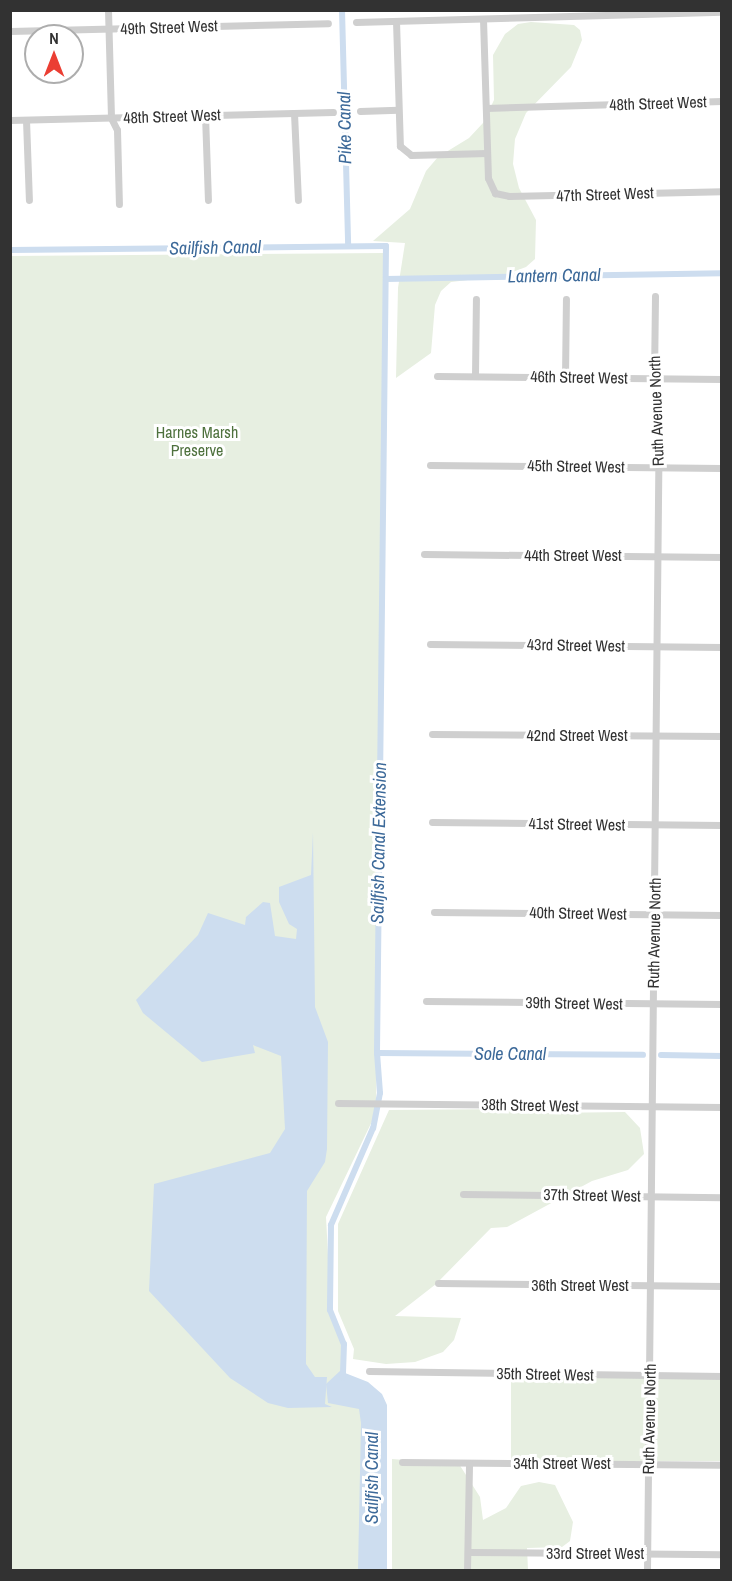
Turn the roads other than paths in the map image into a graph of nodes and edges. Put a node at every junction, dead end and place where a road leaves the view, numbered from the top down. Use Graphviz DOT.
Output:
graph roads {
  1 [pos="108,10"];
  2 [pos="722,12"];
  3 [pos="601,13"];
  4 [pos="483,19"];
  5 [pos="396,21"];
  6 [pos="356,22"];
  7 [pos="328,23"];
  8 [pos="108,28"];
  9 [pos="10,31"];
  10 [pos="722,101"];
  11 [pos="486,108"];
  12 [pos="398,110"];
  13 [pos="360,111"];
  14 [pos="333,112"];
  15 [pos="294,113"];
  16 [pos="205,115"];
  17 [pos="111,118"];
  18 [pos="10,120"];
  19 [pos="26,120"];
  20 [pos="487,153"];
  21 [pos="722,191"];
  22 [pos="29,200"];
  23 [pos="208,200"];
  24 [pos="298,200"];
  25 [pos="119,204"];
  26 [pos="655,296"];
  27 [pos="476,299"];
  28 [pos="566,299"];
  29 [pos="437,376"];
  30 [pos="476,376"];
  31 [pos="565,377"];
  32 [pos="654,378"];
  33 [pos="722,379"];
  34 [pos="430,465"];
  35 [pos="658,467"];
  36 [pos="722,468"];
  37 [pos="424,554"];
  38 [pos="657,557"];
  39 [pos="722,558"];
  40 [pos="430,644"];
  41 [pos="656,646"];
  42 [pos="722,647"];
  43 [pos="432,734"];
  44 [pos="655,736"];
  45 [pos="722,736"];
  46 [pos="432,822"];
  47 [pos="655,825"];
  48 [pos="722,825"];
  49 [pos="434,912"];
  50 [pos="654,914"];
  51 [pos="722,915"];
  52 [pos="426,1001"];
  53 [pos="653,1004"];
  54 [pos="722,1004"];
  55 [pos="338,1103"];
  56 [pos="652,1107"];
  57 [pos="722,1107"];
  58 [pos="463,1194"];
  59 [pos="651,1196"];
  60 [pos="722,1197"];
  61 [pos="438,1283"];
  62 [pos="650,1285"];
  63 [pos="722,1286"];
  64 [pos="369,1371"];
  65 [pos="649,1375"];
  66 [pos="722,1376"];
  67 [pos="402,1462"];
  68 [pos="469,1463"];
  69 [pos="648,1464"];
  70 [pos="722,1465"];
  71 [pos="468,1552"];
  72 [pos="648,1553"];
  73 [pos="722,1554"];
  74 [pos="467,1570"];
  75 [pos="647,1570"];
  1 -- 8 [label="street"];
  2 -- 3 [label="street"];
  3 -- 4 [label="street"];
  4 -- 5 [label="street"];
  4 -- 11 [label="street"];
  5 -- 6 [label="street"];
  5 -- 12 [label="street"];
  7 -- 8 [label="street, 49th Street West"];
  8 -- 9 [label="street, 49th Street West"];
  8 -- 17 [label="street"];
  10 -- 11 [label="street, 48th Street West"];
  11 -- 20 [label="street"];
  12 -- 13 [label="street"];
  12 -- 20 [label="street"];
  14 -- 15 [label="street, 48th Street West"];
  15 -- 16 [label="street, 48th Street West"];
  15 -- 24 [label="street"];
  16 -- 17 [label="street, 48th Street West"];
  16 -- 23 [label="street"];
  17 -- 19 [label="street, 48th Street West"];
  17 -- 25 [label="street"];
  18 -- 19 [label="street, 48th Street West"];
  19 -- 22 [label="street"];
  20 -- 21 [label="street, 47th Street West"];
  26 -- 32 [label="street, Ruth Avenue North"];
  27 -- 30 [label="street"];
  28 -- 31 [label="street"];
  29 -- 30 [label="street, 46th Street West"];
  30 -- 31 [label="street, 46th Street West"];
  31 -- 32 [label="street, 46th Street West"];
  32 -- 33 [label="street, 46th Street West"];
  32 -- 35 [label="street, Ruth Avenue North"];
  34 -- 35 [label="street, 45th Street West"];
  35 -- 36 [label="street, 45th Street West"];
  35 -- 38 [label="street, Ruth Avenue North"];
  37 -- 38 [label="street, 44th Street West"];
  38 -- 39 [label="street, 44th Street West"];
  38 -- 41 [label="street, Ruth Avenue North"];
  40 -- 41 [label="street, 43rd Street West"];
  41 -- 42 [label="street, 43rd Street West"];
  41 -- 44 [label="street, Ruth Avenue North"];
  43 -- 44 [label="street, 42nd Street West"];
  44 -- 45 [label="street, 42nd Street West"];
  44 -- 47 [label="street, Ruth Avenue North"];
  46 -- 47 [label="street, 41st Street West"];
  47 -- 48 [label="street, 41st Street West"];
  47 -- 50 [label="street, Ruth Avenue North"];
  49 -- 50 [label="street, 40th Street West"];
  50 -- 51 [label="street, 40th Street West"];
  50 -- 53 [label="street, Ruth Avenue North"];
  52 -- 53 [label="street, 39th Street West"];
  53 -- 54 [label="street, 39th Street West"];
  53 -- 56 [label="street, Ruth Avenue North"];
  55 -- 56 [label="street, 38th Street West"];
  56 -- 57 [label="street, 38th Street West"];
  56 -- 59 [label="street, Ruth Avenue North"];
  58 -- 59 [label="street, 37th Street West"];
  59 -- 60 [label="street, 37th Street West"];
  59 -- 62 [label="street, Ruth Avenue North"];
  61 -- 62 [label="street, 36th Street West"];
  62 -- 63 [label="street, 36th Street West"];
  62 -- 65 [label="street, Ruth Avenue North"];
  64 -- 65 [label="street, 35th Street West"];
  65 -- 66 [label="street, 35th Street West"];
  65 -- 69 [label="street, Ruth Avenue North"];
  67 -- 68 [label="street, 34th Street West"];
  68 -- 69 [label="street, 34th Street West"];
  68 -- 71 [label="street"];
  69 -- 70 [label="street, 34th Street West"];
  69 -- 72 [label="street, Ruth Avenue North"];
  71 -- 72 [label="street, 33rd Street West"];
  71 -- 74 [label="street"];
  72 -- 73 [label="street, 33rd Street West"];
  72 -- 75 [label="street, Ruth Avenue North"];
}
